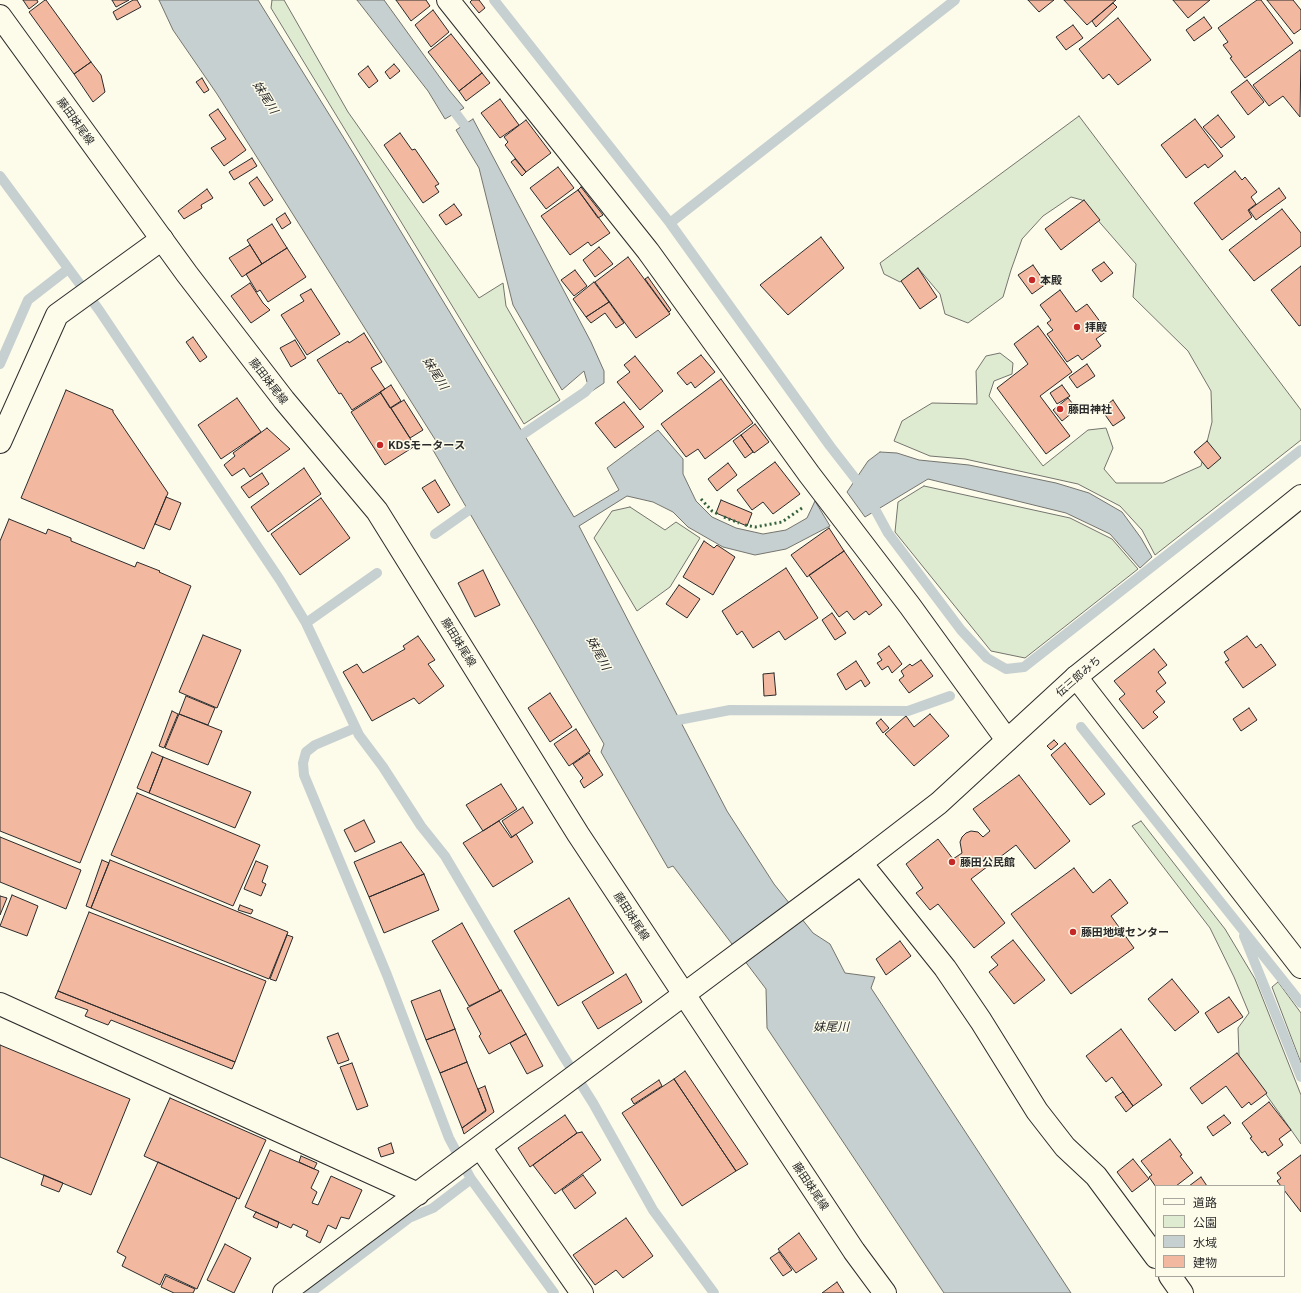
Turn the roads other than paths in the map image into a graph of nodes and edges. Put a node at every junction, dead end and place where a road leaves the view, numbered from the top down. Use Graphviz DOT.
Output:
graph roads {
  1 [pos="448,0"];
  2 [pos="0,16"];
  3 [pos="162,239"];
  4 [pos="0,442"];
  5 [pos="1301,496"];
  6 [pos="1076,677"];
  7 [pos="1007,740"];
  8 [pos="861,863"];
  9 [pos="1301,967"];
  10 [pos="683,995"];
  11 [pos="0,1004"];
  12 [pos="476,1151"];
  13 [pos="418,1194"];
  14 [pos="1155,1257"];
  15 [pos="1171,1277"];
  16 [pos="284,1293"];
  17 [pos="582,1293"];
  18 [pos="885,1293"];
  19 [pos="1182,1293"];
  1 -- 7 [label="street"];
  2 -- 3 [label="street, 藤田妹尾線"];
  3 -- 4 [label="street"];
  3 -- 10 [label="street, 藤田妹尾線"];
  5 -- 6 [label="street, 伝三郎みち"];
  6 -- 7 [label="street, 伝三郎みち"];
  6 -- 9 [label="street"];
  7 -- 8 [label="street, 伝三郎みち"];
  8 -- 10 [label="street, 伝三郎みち"];
  8 -- 14 [label="street"];
  10 -- 12 [label="street, 伝三郎みち"];
  10 -- 18 [label="street, 藤田妹尾線"];
  11 -- 13 [label="street"];
  12 -- 13 [label="street, 伝三郎みち"];
  12 -- 17 [label="street"];
  13 -- 16 [label="street, 伝三郎みち"];
  15 -- 19 [label="street"];
}
